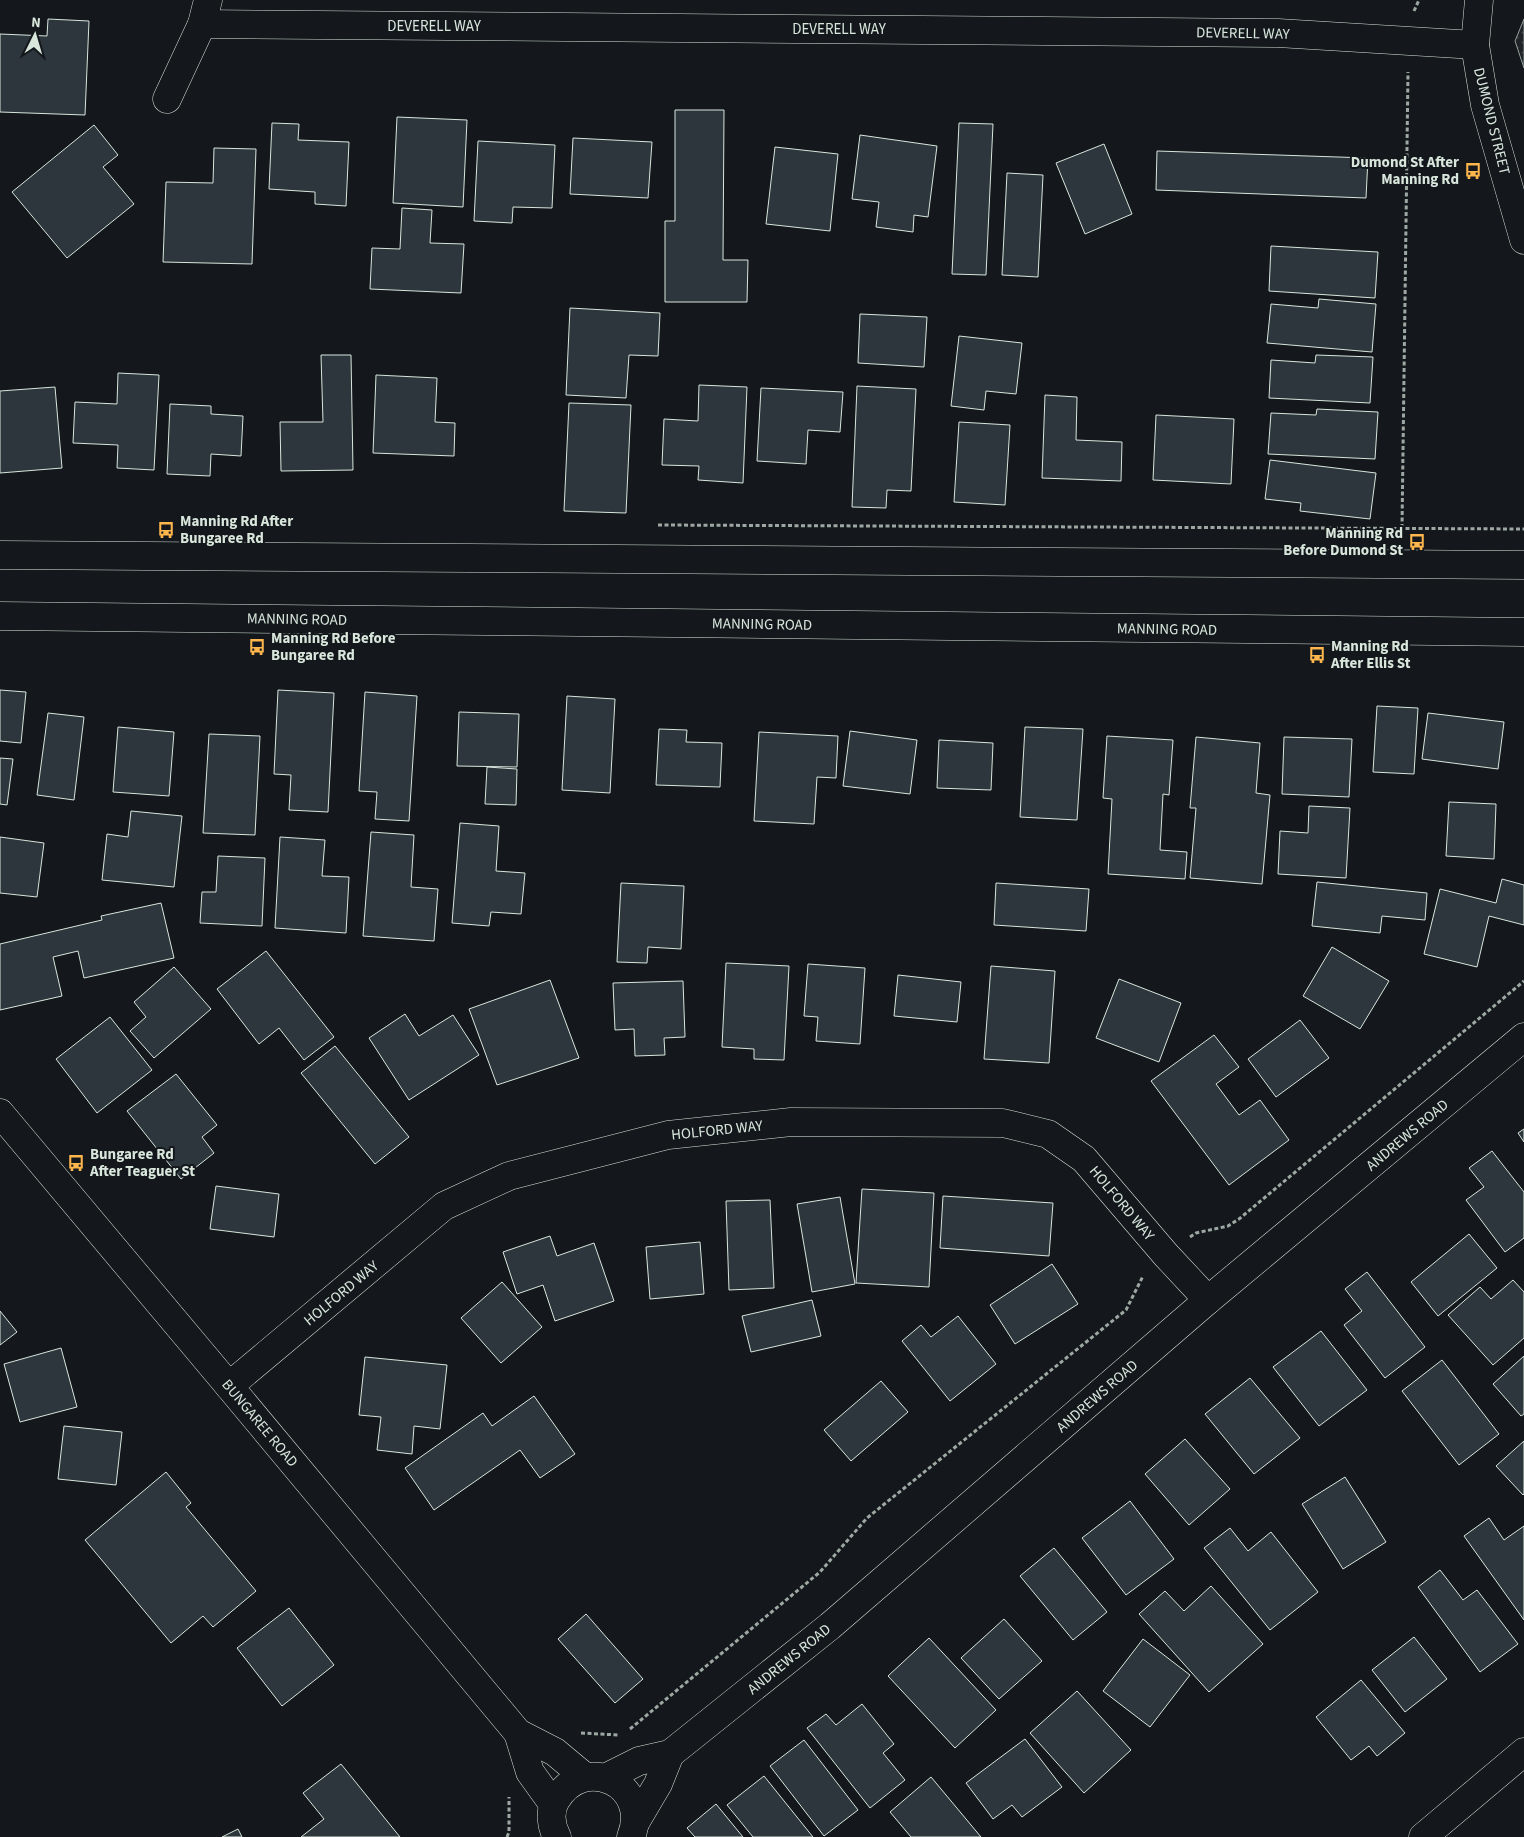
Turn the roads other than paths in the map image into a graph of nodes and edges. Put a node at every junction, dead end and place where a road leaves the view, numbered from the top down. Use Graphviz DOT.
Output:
graph roads {
  1 [pos="1479,0"];
  2 [pos="205,12"];
  3 [pos="1475,45"];
  4 [pos="167,99"];
  5 [pos="1524,240"];
  6 [pos="0,555"];
  7 [pos="1524,565"];
  8 [pos="0,616"];
  9 [pos="1524,632"];
  10 [pos="1524,1037"];
  11 [pos="0,1114"];
  12 [pos="1208,1300"];
  13 [pos="229,1386"];
  14 [pos="518,1733"];
  15 [pos="1524,1752"];
  16 [pos="670,1754"];
  17 [pos="595,1777"];
  18 [pos="549,1824"];
  19 [pos="633,1830"];
  20 [pos="1423,1837"];
  1 -- 3 [label="street, DUMOND STREET"];
  2 -- 3 [label="street, DEVERELL WAY"];
  2 -- 4 [label="street, DEVERELL WAY"];
  3 -- 5 [label="street, DUMOND STREET"];
  6 -- 7 [label="street"];
  8 -- 9 [label="street, MANNING ROAD"];
  10 -- 12 [label="street, ANDREWS ROAD"];
  11 -- 13 [label="street, BUNGAREE ROAD"];
  12 -- 13 [label="street, HOLFORD WAY"];
  12 -- 16 [label="street, ANDREWS ROAD"];
  13 -- 14 [label="street, BUNGAREE ROAD"];
  14 -- 17 [label="street, BUNGAREE ROAD"];
  14 -- 18 [label="street, BUNGAREE ROAD"];
  15 -- 20 [label="street"];
  16 -- 17 [label="street, ANDREWS ROAD"];
  16 -- 19 [label="street, ANDREWS ROAD"];
  17 -- 18 [label="street, BUNGAREE ROAD"];
  17 -- 19 [label="street, BUNGAREE ROAD"];
}
